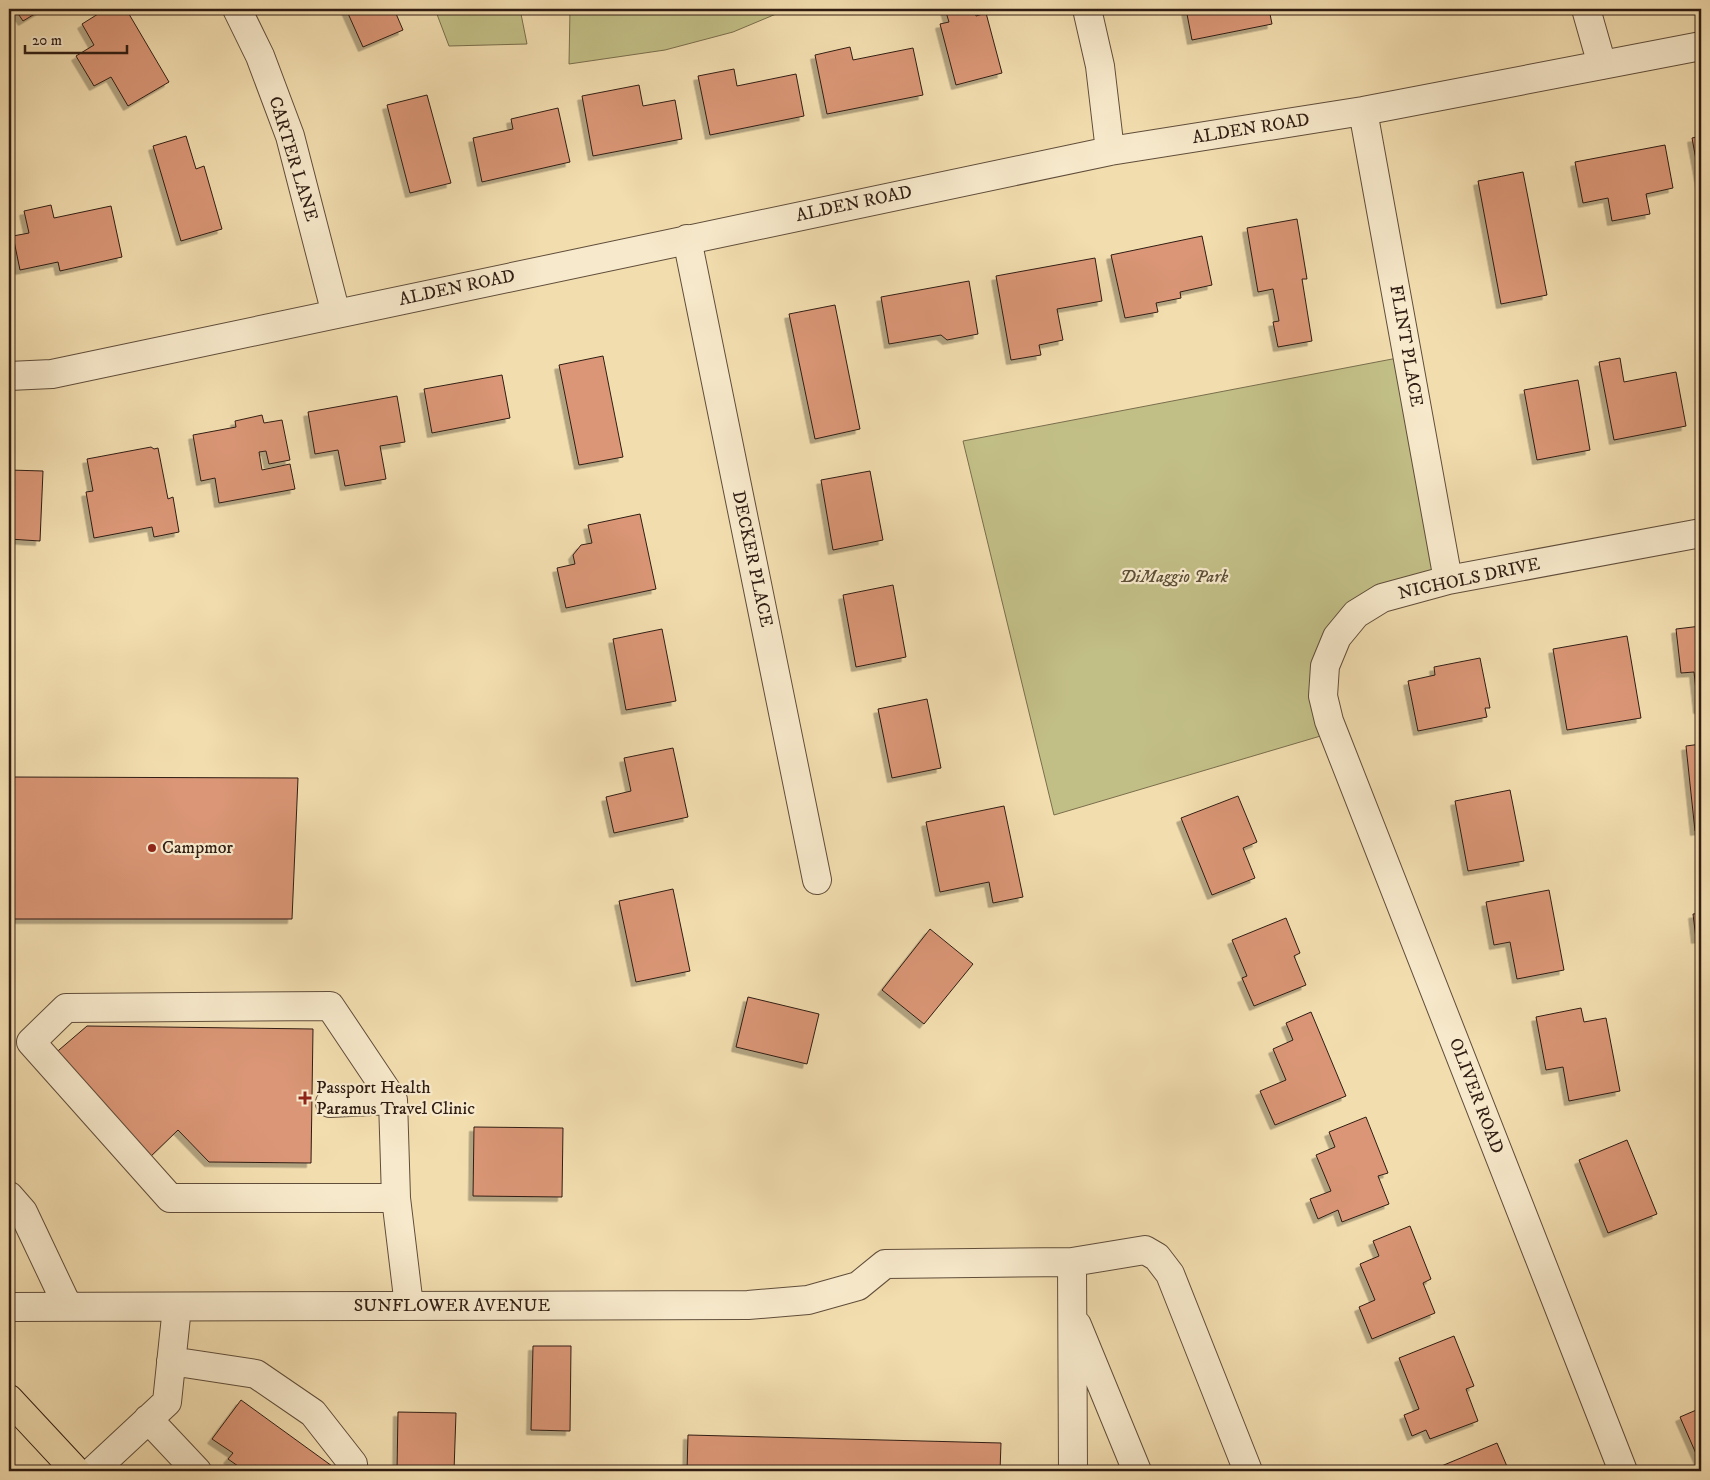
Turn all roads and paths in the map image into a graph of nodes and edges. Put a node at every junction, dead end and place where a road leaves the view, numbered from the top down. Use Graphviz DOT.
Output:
graph roads {
  1 [pos="237,9"];
  2 [pos="1088,9"];
  3 [pos="1586,9"];
  4 [pos="1701,46"];
  5 [pos="1602,64"];
  6 [pos="1364,111"];
  7 [pos="1110,151"];
  8 [pos="686,239"];
  9 [pos="336,314"];
  10 [pos="9,376"];
  11 [pos="1701,533"];
  12 [pos="1448,580"];
  13 [pos="1329,721"];
  14 [pos="818,880"];
  15 [pos="393,1100"];
  16 [pos="330,1103"];
  17 [pos="9,1196"];
  18 [pos="396,1198"];
  19 [pos="1072,1262"];
  20 [pos="409,1306"];
  21 [pos="9,1307"];
  22 [pos="68,1307"];
  23 [pos="177,1307"];
  24 [pos="1072,1312"];
  25 [pos="171,1362"];
  26 [pos="9,1399"];
  27 [pos="148,1419"];
  28 [pos="76,1471"];
  29 [pos="93,1471"];
  30 [pos="197,1471"];
  31 [pos="351,1471"];
  32 [pos="1072,1471"];
  33 [pos="1137,1471"];
  34 [pos="1248,1471"];
  35 [pos="1624,1471"];
  1 -- 9 [label="street, CARTER LANE"];
  2 -- 7 [label="street"];
  3 -- 5 [label="street"];
  4 -- 5 [label="street, ALDEN ROAD"];
  5 -- 6 [label="street, ALDEN ROAD"];
  6 -- 7 [label="street, ALDEN ROAD"];
  6 -- 12 [label="street, FLINT PLACE"];
  7 -- 8 [label="street, ALDEN ROAD"];
  8 -- 9 [label="street, ALDEN ROAD"];
  8 -- 14 [label="street, DECKER PLACE"];
  9 -- 10 [label="street, ALDEN ROAD"];
  11 -- 12 [label="street, NICHOLS DRIVE"];
  12 -- 13 [label="street, NICHOLS DRIVE"];
  13 -- 35 [label="street, OLIVER ROAD"];
  15 -- 16 [label="street"];
  15 -- 18 [label="street"];
  15 -- 18 [label="street"];
  17 -- 22 [label="street"];
  18 -- 20 [label="street"];
  19 -- 20 [label="street, SUNFLOWER AVENUE"];
  19 -- 24 [label="street"];
  19 -- 34 [label="street"];
  20 -- 23 [label="street, SUNFLOWER AVENUE"];
  21 -- 22 [label="street, SUNFLOWER AVENUE"];
  22 -- 23 [label="street, SUNFLOWER AVENUE"];
  23 -- 25 [label="street"];
  24 -- 32 [label="street"];
  24 -- 33 [label="street"];
  25 -- 27 [label="street"];
  25 -- 31 [label="street"];
  26 -- 28 [label="highway"];
  27 -- 29 [label="street"];
  27 -- 30 [label="street"];
}
